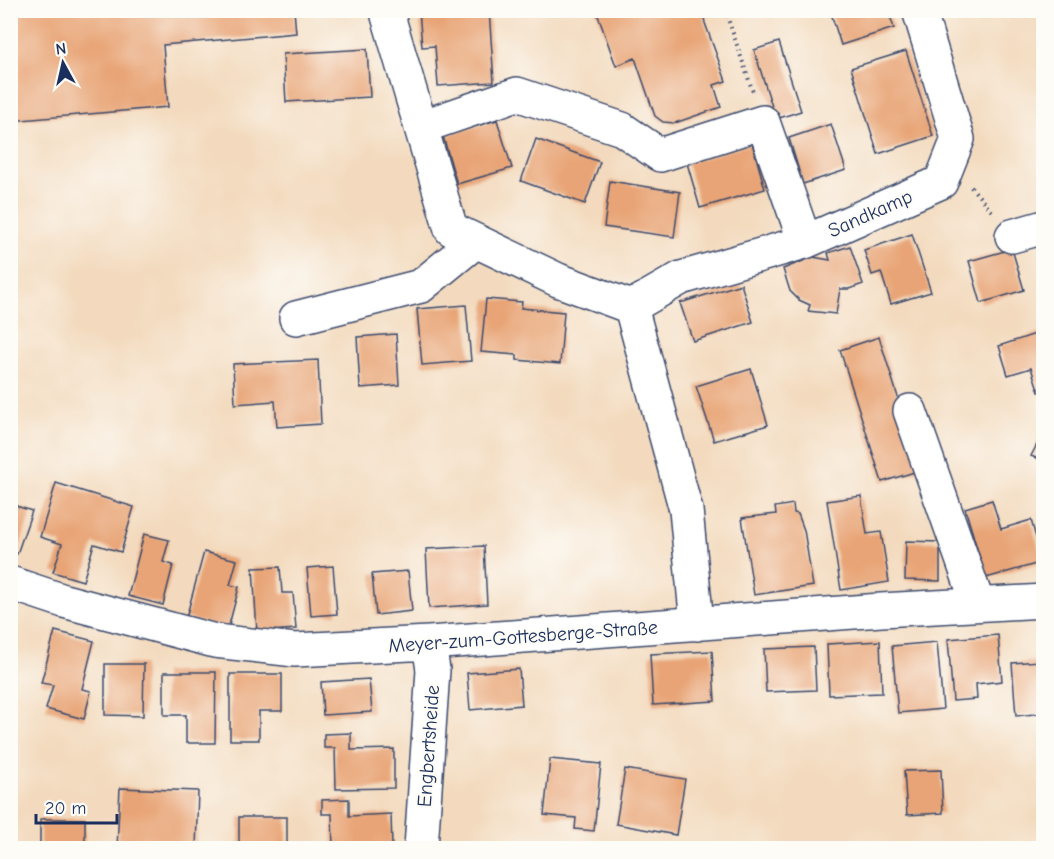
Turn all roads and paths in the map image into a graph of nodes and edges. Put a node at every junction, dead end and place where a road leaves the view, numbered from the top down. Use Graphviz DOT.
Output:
graph roads {
  1 [pos="388,10"];
  2 [pos="725,10"];
  3 [pos="919,10"];
  4 [pos="763,122"];
  5 [pos="421,127"];
  6 [pos="949,161"];
  7 [pos="1044,227"];
  8 [pos="1012,236"];
  9 [pos="476,242"];
  10 [pos="805,242"];
  11 [pos="631,307"];
  12 [pos="296,318"];
  13 [pos="909,411"];
  14 [pos="10,583"];
  15 [pos="1044,601"];
  16 [pos="978,604"];
  17 [pos="697,624"];
  18 [pos="429,643"];
  19 [pos="421,849"];
  1 -- 5 [label="street"];
  2 -- 4 [label="path"];
  3 -- 6 [label="street, Sandkamp"];
  4 -- 5 [label="street"];
  4 -- 10 [label="street"];
  5 -- 9 [label="street"];
  6 -- 8 [label="path"];
  6 -- 10 [label="street, Sandkamp"];
  7 -- 8 [label="street"];
  9 -- 11 [label="street"];
  9 -- 12 [label="street"];
  10 -- 11 [label="street, Sandkamp"];
  11 -- 17 [label="street"];
  13 -- 16 [label="street"];
  14 -- 18 [label="street, Meyer-zum-Gottesberge-Straße"];
  15 -- 16 [label="street, Meyer-zum-Gottesberge-Straße"];
  16 -- 17 [label="street, Meyer-zum-Gottesberge-Straße"];
  17 -- 18 [label="street, Meyer-zum-Gottesberge-Straße"];
  18 -- 19 [label="street, Engbertsheide"];
}
